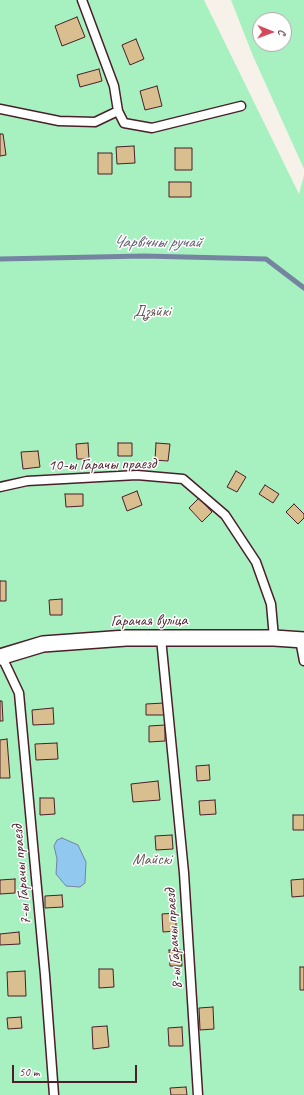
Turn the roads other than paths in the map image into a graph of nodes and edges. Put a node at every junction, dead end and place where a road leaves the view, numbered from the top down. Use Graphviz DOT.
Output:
graph roads {
  1 [pos="82,0"];
  2 [pos="241,106"];
  3 [pos="0,109"];
  4 [pos="118,112"];
  5 [pos="0,486"];
  6 [pos="161,638"];
  7 [pos="274,638"];
  8 [pos="302,640"];
  9 [pos="1,657"];
  10 [pos="304,661"];
  11 [pos="54,1095"];
  12 [pos="198,1095"];
  1 -- 4 [label="lane"];
  2 -- 4 [label="lane"];
  3 -- 4 [label="lane"];
  5 -- 7 [label="lane, 10-ы Гарачы праезд"];
  6 -- 7 [label="street, Гарачая вуліца"];
  6 -- 9 [label="street, Гарачая вуліца"];
  6 -- 12 [label="lane, 8-ы Гарачы праезд"];
  7 -- 8 [label="street, Гарачая вуліца"];
  8 -- 10 [label="lane"];
  9 -- 11 [label="lane, 7-ы Гарачы праезд"];
}
